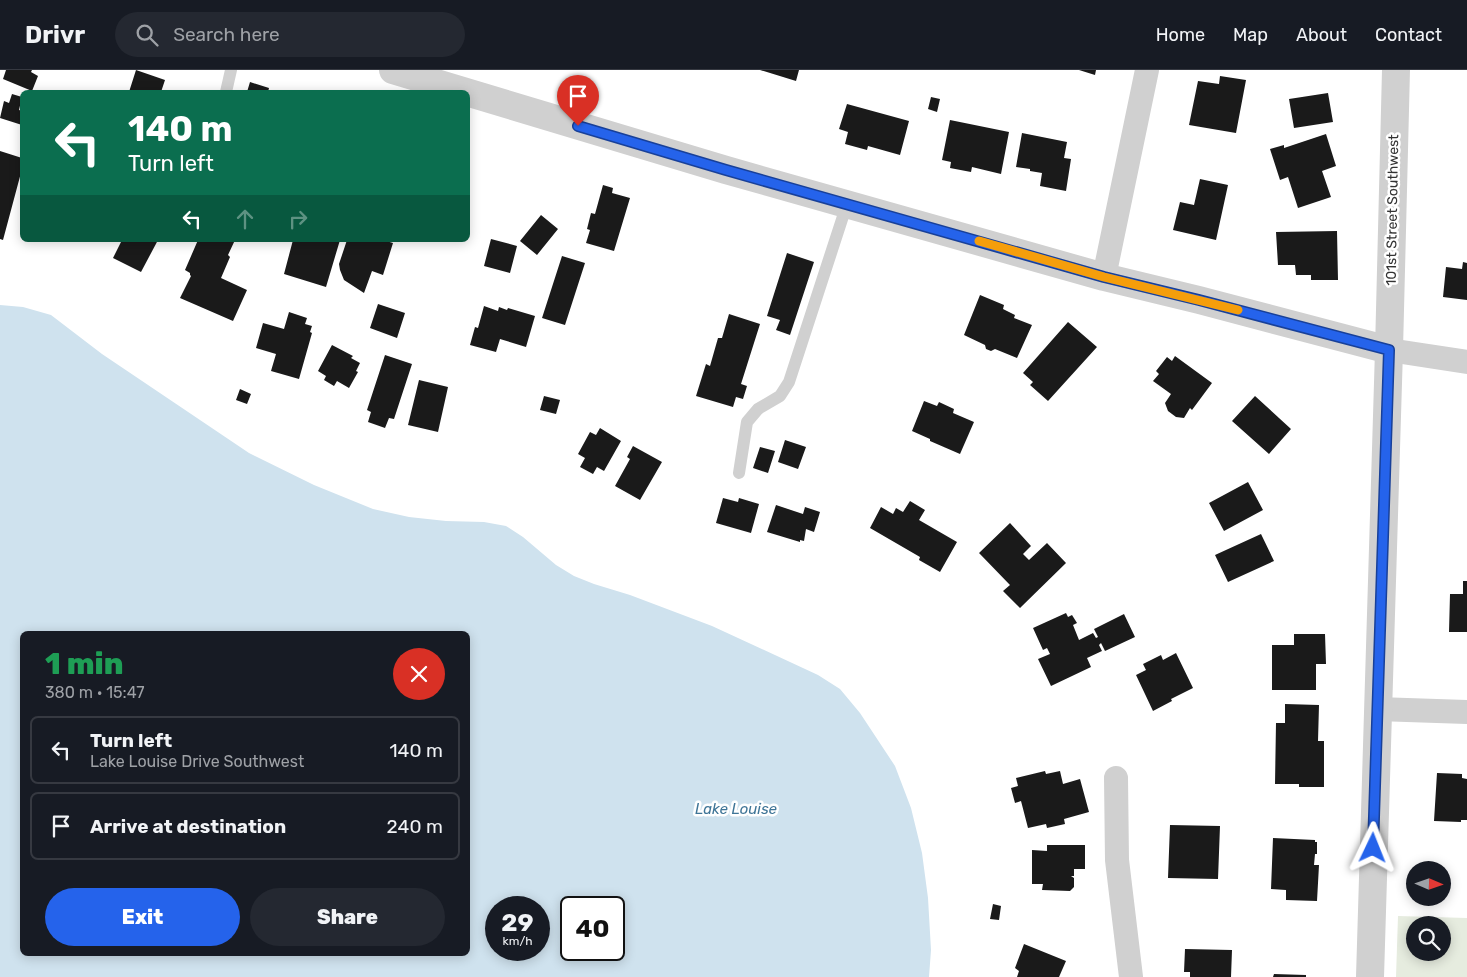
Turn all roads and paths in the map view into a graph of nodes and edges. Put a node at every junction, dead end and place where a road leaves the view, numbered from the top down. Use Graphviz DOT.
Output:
graph roads {
  1 [pos="231,70"];
  2 [pos="393,70"];
  3 [pos="1147,70"];
  4 [pos="1396,70"];
  5 [pos="226,90"];
  6 [pos="460,90"];
  7 [pos="470,93"];
  8 [pos="847,204"];
  9 [pos="1104,277"];
  10 [pos="1389,350"];
  11 [pos="1467,362"];
  12 [pos="739,473"];
  13 [pos="1377,709"];
  14 [pos="1467,712"];
  15 [pos="1116,778"];
  16 [pos="1131,977"];
  17 [pos="1370,977"];
  1 -- 5 [label="lane"];
  2 -- 6 [label="street"];
  3 -- 9 [label="street"];
  4 -- 10 [label="street, 101st Street Southwest"];
  7 -- 8 [label="street"];
  8 -- 9 [label="street"];
  8 -- 12 [label="lane"];
  9 -- 10 [label="street"];
  10 -- 11 [label="street"];
  10 -- 13 [label="street, 101st Street Southwest"];
  13 -- 14 [label="street"];
  13 -- 17 [label="street, 101st Street Southwest"];
  15 -- 16 [label="street"];
}
